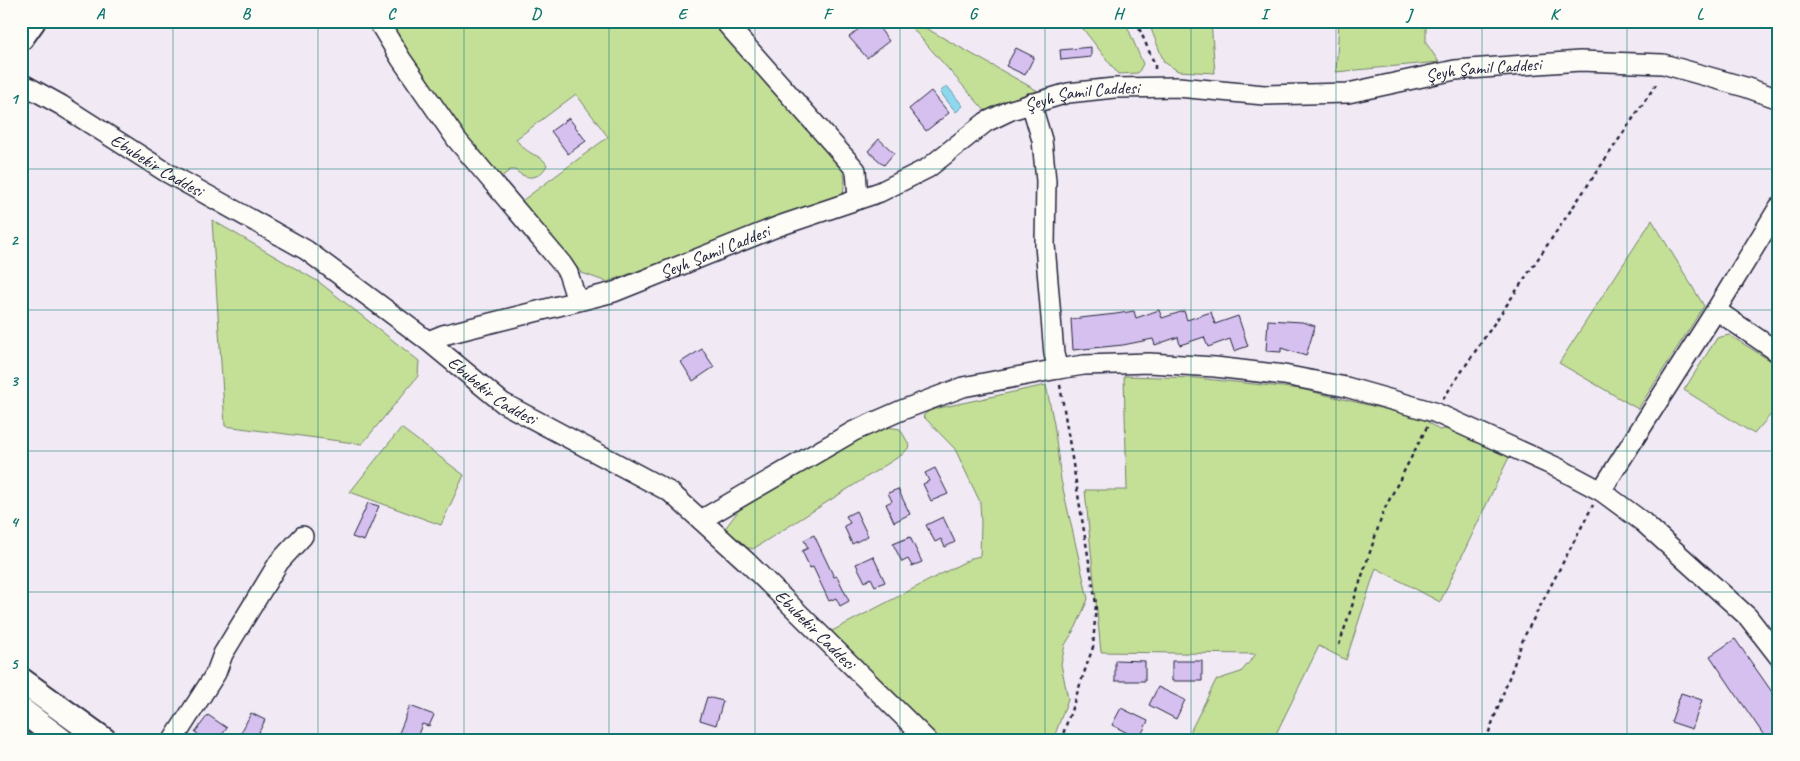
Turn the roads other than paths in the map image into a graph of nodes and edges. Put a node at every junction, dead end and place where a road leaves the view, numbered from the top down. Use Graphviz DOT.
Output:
graph roads {
  1 [pos="33,21"];
  2 [pos="378,21"];
  3 [pos="724,21"];
  4 [pos="21,38"];
  5 [pos="21,83"];
  6 [pos="1779,99"];
  7 [pos="1031,103"];
  8 [pos="858,200"];
  9 [pos="1779,207"];
  10 [pos="577,301"];
  11 [pos="1716,310"];
  12 [pos="428,342"];
  13 [pos="1779,353"];
  14 [pos="1058,369"];
  15 [pos="1601,491"];
  16 [pos="702,520"];
  17 [pos="303,536"];
  18 [pos="1779,657"];
  19 [pos="21,680"];
  20 [pos="21,710"];
  21 [pos="61,740"];
  22 [pos="104,740"];
  23 [pos="173,740"];
  24 [pos="927,740"];
  1 -- 4 [label="main road"];
  2 -- 10 [label="street"];
  3 -- 8 [label="street"];
  5 -- 12 [label="street, Ebubekir Caddesi"];
  6 -- 7 [label="street, Şeyh Şamil Caddesi"];
  7 -- 8 [label="street, Şeyh Şamil Caddesi"];
  7 -- 14 [label="street"];
  8 -- 10 [label="street, Şeyh Şamil Caddesi"];
  9 -- 11 [label="street"];
  10 -- 12 [label="street, Şeyh Şamil Caddesi"];
  11 -- 13 [label="street"];
  11 -- 15 [label="street"];
  12 -- 16 [label="street, Ebubekir Caddesi"];
  14 -- 15 [label="street"];
  14 -- 16 [label="street"];
  15 -- 18 [label="street"];
  16 -- 24 [label="street, Ebubekir Caddesi"];
  17 -- 23 [label="street"];
  19 -- 22 [label="main road"];
  20 -- 21 [label="main road"];
}
